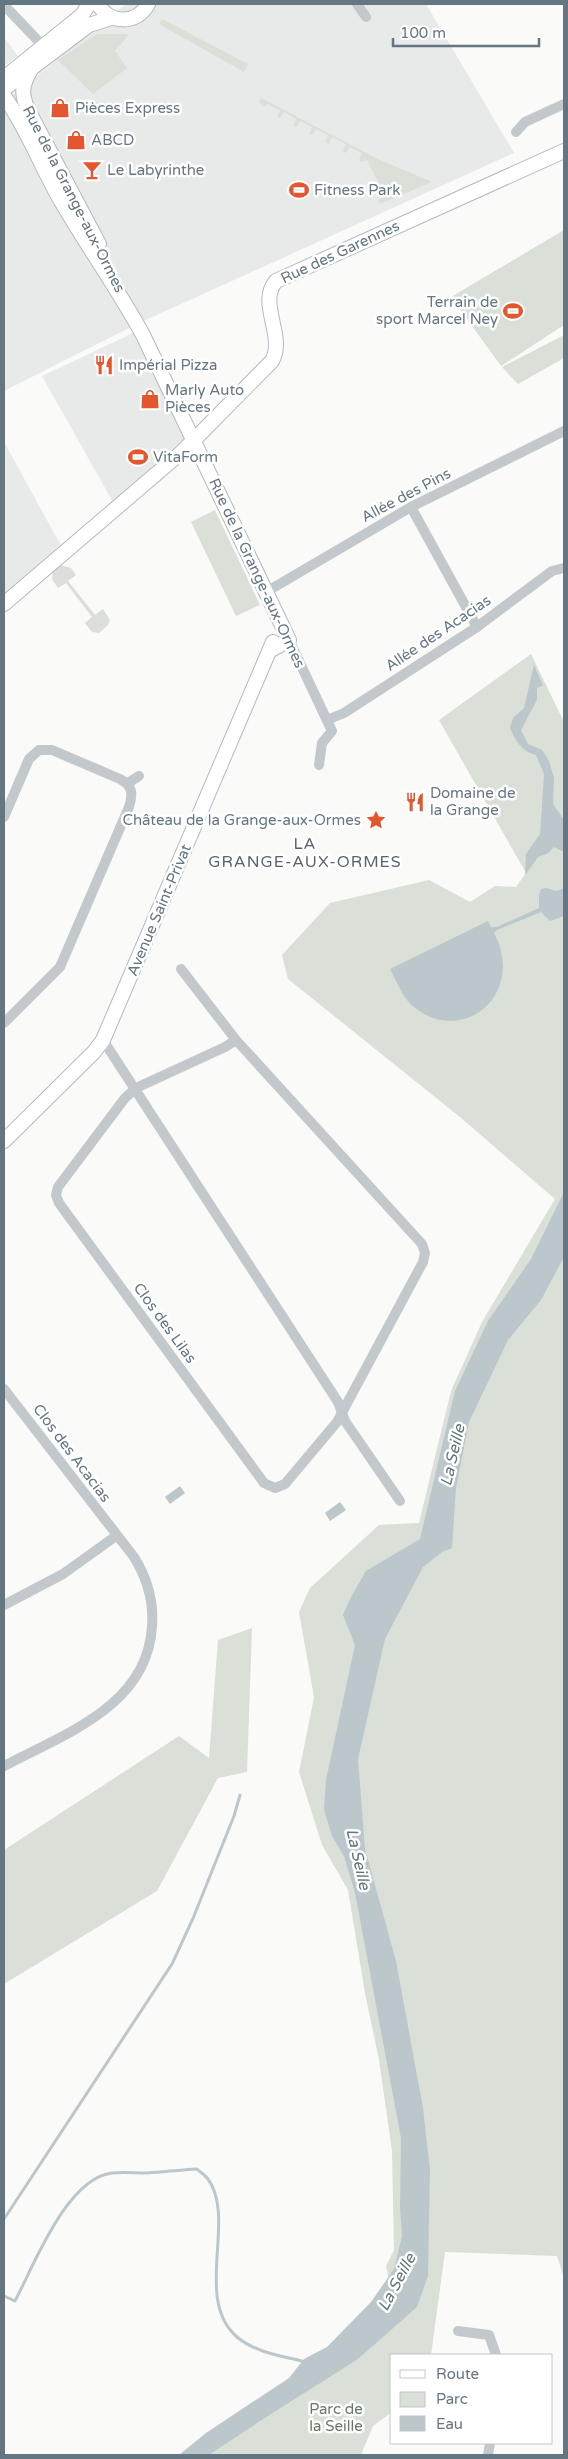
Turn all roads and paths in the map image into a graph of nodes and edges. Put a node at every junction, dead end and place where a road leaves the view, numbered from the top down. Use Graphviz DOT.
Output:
graph roads {
  1 [pos="89,4"];
  2 [pos="98,4"];
  3 [pos="148,4"];
  4 [pos="357,4"];
  5 [pos="4,5"];
  6 [pos="111,18"];
  7 [pos="366,18"];
  8 [pos="43,46"];
  9 [pos="30,70"];
  10 [pos="4,78"];
  11 [pos="4,89"];
  12 [pos="4,96"];
  13 [pos="564,104"];
  14 [pos="516,132"];
  15 [pos="564,151"];
  16 [pos="126,302"];
  17 [pos="564,431"];
  18 [pos="193,440"];
  19 [pos="411,507"];
  20 [pos="564,568"];
  21 [pos="266,592"];
  22 [pos="4,604"];
  23 [pos="477,627"];
  24 [pos="286,634"];
  25 [pos="326,720"];
  26 [pos="319,764"];
  27 [pos="139,776"];
  28 [pos="128,783"];
  29 [pos="4,817"];
  30 [pos="181,969"];
  31 [pos="4,1023"];
  32 [pos="103,1040"];
  33 [pos="236,1040"];
  34 [pos="136,1088"];
  35 [pos="4,1141"];
  36 [pos="4,1388"];
  37 [pos="342,1411"];
  38 [pos="400,1501"];
  39 [pos="116,1536"];
  40 [pos="4,1605"];
  41 [pos="4,1766"];
  42 [pos="458,2331"];
  43 [pos="496,2354"];
  1 -- 8 [label="street"];
  2 -- 6 [label="street"];
  3 -- 6 [label="street"];
  4 -- 7 [label="street"];
  5 -- 8 [label="street"];
  6 -- 9 [label="street"];
  8 -- 10 [label="street"];
  9 -- 11 [label="street"];
  9 -- 16 [label="street, Rue de la Grange-aux-Ormes"];
  12 -- 16 [label="street, Rue de la Grange-aux-Ormes"];
  13 -- 14 [label="street"];
  15 -- 18 [label="street, Rue des Garennes"];
  16 -- 18 [label="street, Rue de la Grange-aux-Ormes"];
  17 -- 19 [label="street, Allée des Pins"];
  18 -- 21 [label="street, Rue de la Grange-aux-Ormes"];
  18 -- 22 [label="street, Rue des Garennes"];
  19 -- 21 [label="street, Allée des Pins"];
  19 -- 23 [label="street"];
  20 -- 23 [label="street, Allée des Acacias"];
  21 -- 24 [label="street, Rue de la Grange-aux-Ormes"];
  23 -- 25 [label="street, Allée des Acacias"];
  24 -- 25 [label="street, Rue de la Grange-aux-Ormes"];
  24 -- 32 [label="street, Avenue Saint-Privat"];
  25 -- 26 [label="street"];
  27 -- 28 [label="street"];
  28 -- 29 [label="street"];
  28 -- 31 [label="street"];
  30 -- 33 [label="street, Clos des Lilas"];
  32 -- 34 [label="street"];
  32 -- 35 [label="street, Avenue Saint-Privat"];
  33 -- 34 [label="street, Clos des Lilas"];
  33 -- 37 [label="street, Clos des Lilas"];
  34 -- 37 [label="street"];
  34 -- 37 [label="street, Clos des Lilas"];
  36 -- 39 [label="street, Clos des Acacias"];
  37 -- 38 [label="street"];
  39 -- 40 [label="street"];
  39 -- 41 [label="street, Clos des Acacias"];
  42 -- 43 [label="street"];
}
